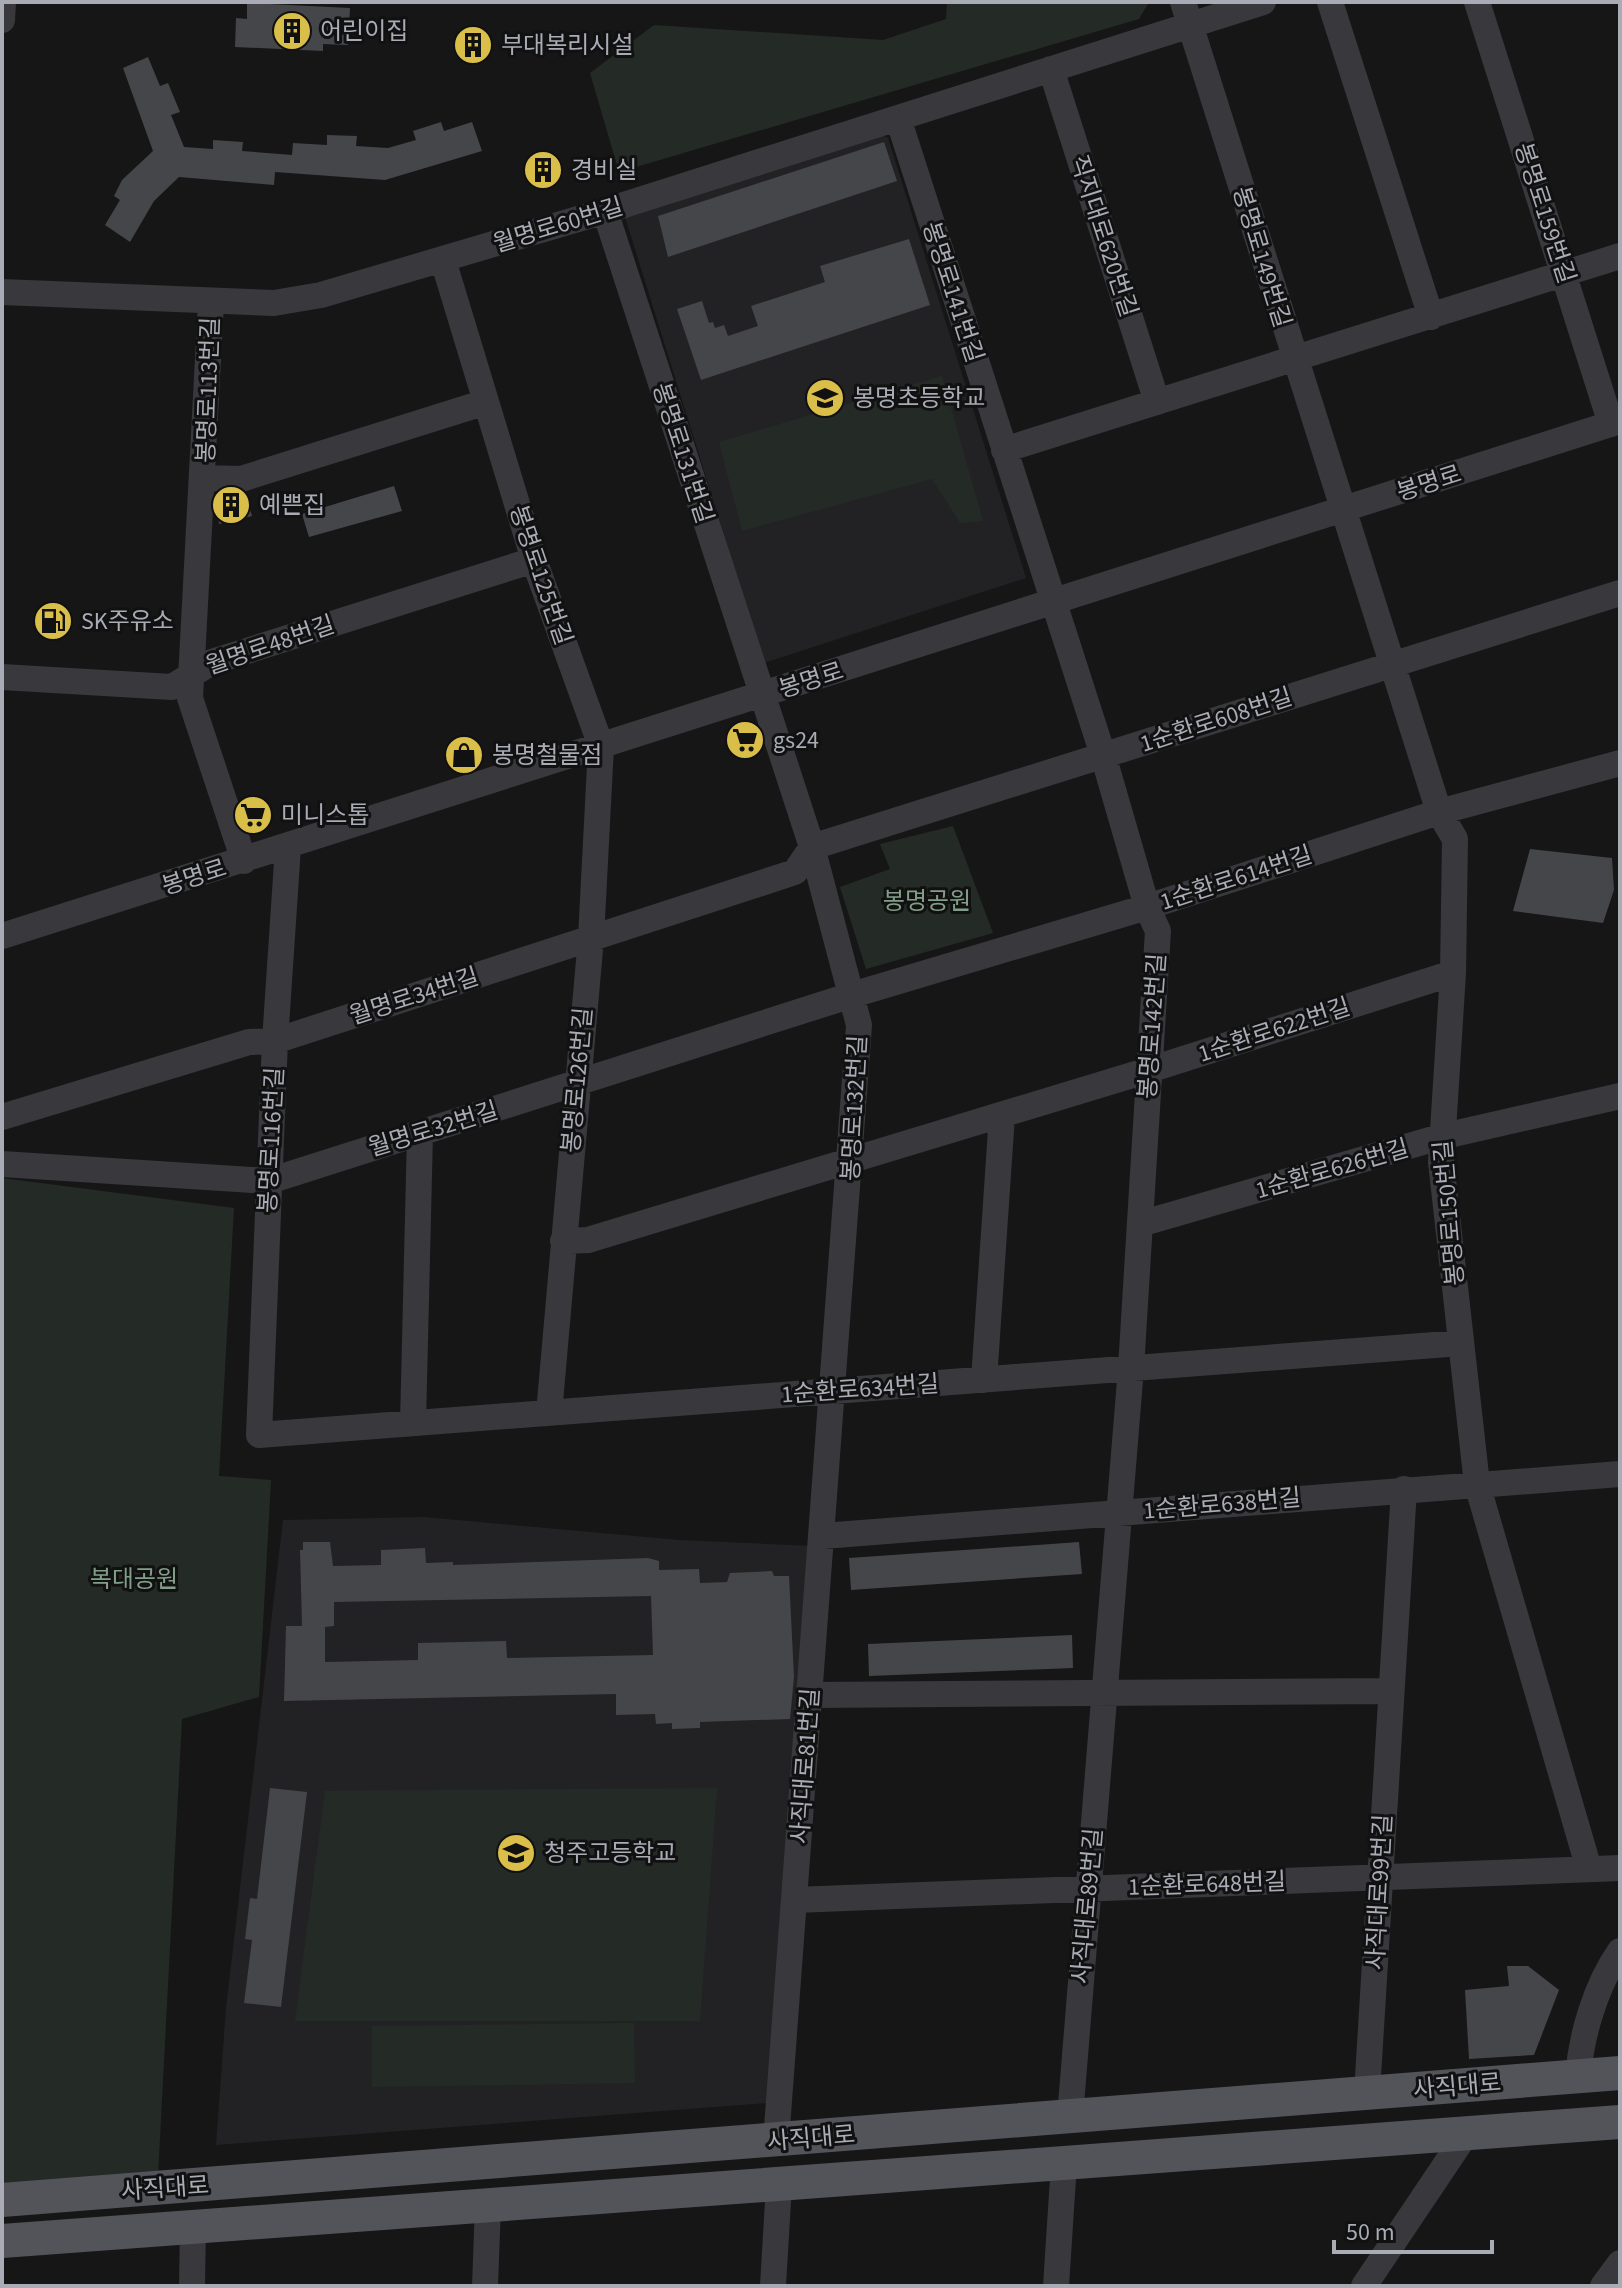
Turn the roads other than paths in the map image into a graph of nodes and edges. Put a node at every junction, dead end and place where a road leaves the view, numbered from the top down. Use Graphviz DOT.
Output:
graph roads {
  1 [pos="3,2"];
  2 [pos="1263,2"];
  3 [pos="1330,2"];
  4 [pos="1477,2"];
  5 [pos="1187,14"];
  6 [pos="2,20"];
  7 [pos="1051,69"];
  8 [pos="898,118"];
  9 [pos="605,211"];
  10 [pos="1620,256"];
  11 [pos="443,260"];
  12 [pos="1566,276"];
  13 [pos="2,292"];
  14 [pos="211,302"];
  15 [pos="1431,317"];
  16 [pos="1294,359"];
  17 [pos="486,402"];
  18 [pos="1157,402"];
  19 [pos="1616,422"];
  20 [pos="1004,450"];
  21 [pos="204,478"];
  22 [pos="1345,510"];
  23 [pos="534,560"];
  24 [pos="1620,593"];
  25 [pos="1053,603"];
  26 [pos="1391,665"];
  27 [pos="193,671"];
  28 [pos="2,677"];
  29 [pos="763,695"];
  30 [pos="601,746"];
  31 [pos="1103,755"];
  32 [pos="1620,763"];
  33 [pos="1439,812"];
  34 [pos="288,847"];
  35 [pos="812,847"];
  36 [pos="244,861"];
  37 [pos="1147,907"];
  38 [pos="2,936"];
  39 [pos="591,938"];
  40 [pos="1453,973"];
  41 [pos="852,995"];
  42 [pos="275,1041"];
  43 [pos="1149,1070"];
  44 [pos="576,1085"];
  45 [pos="1620,1096"];
  46 [pos="1002,1115"];
  47 [pos="2,1117"];
  48 [pos="420,1134"];
  49 [pos="1440,1137"];
  50 [pos="851,1160"];
  51 [pos="2,1164"];
  52 [pos="269,1181"];
  53 [pos="1140,1224"];
  54 [pos="563,1241"];
  55 [pos="1461,1343"];
  56 [pos="1131,1368"];
  57 [pos="984,1380"];
  58 [pos="835,1391"];
  59 [pos="549,1413"];
  60 [pos="413,1423"];
  61 [pos="259,1435"];
  62 [pos="1620,1474"];
  63 [pos="1477,1484"];
  64 [pos="1404,1489"];
  65 [pos="1119,1513"];
  66 [pos="823,1536"];
  67 [pos="1391,1691"];
  68 [pos="1105,1694"];
  69 [pos="811,1695"];
  70 [pos="1620,1868"];
  71 [pos="1589,1869"];
  72 [pos="1380,1877"];
  73 [pos="1088,1889"];
  74 [pos="795,1900"];
  75 [pos="1620,1951"];
  76 [pos="1620,2073"];
  77 [pos="1578,2077"];
  78 [pos="1367,2093"];
  79 [pos="1070,2117"];
  80 [pos="1620,2122"];
  81 [pos="1466,2134"];
  82 [pos="776,2141"];
  83 [pos="1064,2163"];
  84 [pos="779,2184"];
  85 [pos="2,2200"];
  86 [pos="488,2205"];
  87 [pos="193,2227"];
  88 [pos="2,2241"];
  89 [pos="1620,2263"];
  90 [pos="192,2286"];
  91 [pos="485,2286"];
  92 [pos="773,2286"];
  93 [pos="1056,2286"];
  94 [pos="1364,2286"];
  95 [pos="1603,2286"];
  1 -- 6 [label="street"];
  2 -- 5 [label="street, 월명로60번길"];
  3 -- 15 [label="street"];
  4 -- 12 [label="street, 봉명로159번길"];
  5 -- 7 [label="street, 월명로60번길"];
  5 -- 16 [label="street, 봉명로149번길"];
  7 -- 8 [label="street, 월명로60번길"];
  7 -- 18 [label="street, 직지대로620번길"];
  8 -- 9 [label="street, 월명로60번길"];
  8 -- 20 [label="street, 봉명로141번길"];
  9 -- 11 [label="street, 월명로60번길"];
  9 -- 29 [label="street, 봉명로131번길"];
  10 -- 12 [label="street"];
  11 -- 14 [label="street, 월명로60번길"];
  11 -- 17 [label="street, 봉명로125번길"];
  12 -- 15 [label="street"];
  12 -- 19 [label="street, 봉명로159번길"];
  13 -- 14 [label="street, 월명로60번길"];
  14 -- 21 [label="street, 봉명로113번길"];
  15 -- 16 [label="street"];
  16 -- 18 [label="street"];
  16 -- 22 [label="street, 봉명로149번길"];
  17 -- 21 [label="street, 봉명로113번길"];
  17 -- 23 [label="street, 봉명로125번길"];
  18 -- 20 [label="street"];
  19 -- 22 [label="street, 봉명로"];
  20 -- 25 [label="street, 봉명로141번길"];
  21 -- 27 [label="street, 봉명로113번길"];
  22 -- 25 [label="street, 봉명로"];
  22 -- 26 [label="street, 봉명로150번길"];
  23 -- 27 [label="street, 월명로48번길"];
  23 -- 30 [label="street, 봉명로125번길"];
  24 -- 26 [label="street, 1순환로608번길"];
  25 -- 29 [label="street, 봉명로"];
  25 -- 31 [label="street, 봉명로142번길"];
  26 -- 31 [label="street, 1순환로608번길"];
  26 -- 33 [label="street, 봉명로150번길"];
  27 -- 28 [label="street, 월명로48번길"];
  27 -- 36 [label="street, 봉명로113번길"];
  29 -- 30 [label="street, 봉명로"];
  29 -- 35 [label="street, 봉명로132번길"];
  30 -- 34 [label="street, 봉명로"];
  30 -- 39 [label="street, 봉명로126번길"];
  31 -- 35 [label="street, 1순환로608번길"];
  31 -- 37 [label="street, 봉명로142번길"];
  32 -- 33 [label="street, 1순환로614번길"];
  33 -- 37 [label="street, 1순환로614번길"];
  33 -- 40 [label="street, 봉명로150번길"];
  34 -- 36 [label="street, 봉명로"];
  34 -- 42 [label="street, 봉명로116번길"];
  35 -- 39 [label="street, 월명로34번길"];
  35 -- 41 [label="street, 봉명로132번길"];
  36 -- 38 [label="street, 봉명로"];
  37 -- 41 [label="street, 1순환로614번길"];
  37 -- 43 [label="street, 봉명로142번길"];
  39 -- 42 [label="street, 월명로34번길"];
  39 -- 44 [label="street, 봉명로126번길"];
  40 -- 43 [label="street, 1순환로622번길"];
  40 -- 49 [label="street, 봉명로150번길"];
  41 -- 44 [label="street, 월명로32번길"];
  41 -- 50 [label="street, 봉명로132번길"];
  42 -- 47 [label="street, 월명로34번길"];
  42 -- 52 [label="street, 봉명로116번길"];
  43 -- 46 [label="street, 1순환로622번길"];
  43 -- 53 [label="street, 봉명로142번길"];
  44 -- 48 [label="street, 월명로32번길"];
  44 -- 54 [label="street, 봉명로126번길"];
  45 -- 49 [label="street, 1순환로626번길"];
  46 -- 50 [label="street, 1순환로622번길"];
  46 -- 57 [label="street"];
  48 -- 52 [label="street, 월명로32번길"];
  48 -- 60 [label="street"];
  49 -- 53 [label="street, 1순환로626번길"];
  49 -- 55 [label="street, 봉명로150번길"];
  50 -- 54 [label="street, 1순환로622번길"];
  50 -- 58 [label="street, 봉명로132번길"];
  51 -- 52 [label="street, 월명로32번길"];
  52 -- 61 [label="street, 봉명로116번길"];
  53 -- 56 [label="street, 봉명로142번길"];
  54 -- 59 [label="street, 봉명로126번길"];
  55 -- 56 [label="street, 1순환로634번길"];
  55 -- 63 [label="street, 봉명로150번길"];
  56 -- 57 [label="street, 1순환로634번길"];
  56 -- 65 [label="street, 사직대로89번길"];
  57 -- 58 [label="street, 1순환로634번길"];
  58 -- 59 [label="street, 1순환로634번길"];
  58 -- 66 [label="street, 사직대로81번길"];
  59 -- 60 [label="street, 1순환로634번길"];
  60 -- 61 [label="street, 1순환로634번길"];
  62 -- 63 [label="street, 1순환로638번길"];
  63 -- 64 [label="street, 1순환로638번길"];
  63 -- 71 [label="street, 봉명로150번길"];
  64 -- 65 [label="street, 1순환로638번길"];
  64 -- 67 [label="street, 사직대로99번길"];
  65 -- 66 [label="street, 1순환로638번길"];
  65 -- 68 [label="street, 사직대로89번길"];
  66 -- 69 [label="street, 사직대로81번길"];
  67 -- 68 [label="street"];
  67 -- 72 [label="street, 사직대로99번길"];
  68 -- 69 [label="street"];
  68 -- 73 [label="street, 사직대로89번길"];
  69 -- 74 [label="street, 사직대로81번길"];
  70 -- 71 [label="street, 1순환로648번길"];
  71 -- 72 [label="street, 1순환로648번길"];
  72 -- 73 [label="street, 1순환로648번길"];
  72 -- 78 [label="street, 사직대로99번길"];
  73 -- 74 [label="street, 1순환로648번길"];
  73 -- 79 [label="street, 사직대로89번길"];
  74 -- 82 [label="street, 사직대로81번길"];
  75 -- 77 [label="street"];
  76 -- 77 [label="main road, 사직대로"];
  77 -- 78 [label="main road, 사직대로"];
  78 -- 79 [label="main road, 사직대로"];
  79 -- 82 [label="main road, 사직대로"];
  80 -- 81 [label="main road, 사직대로"];
  81 -- 83 [label="main road, 사직대로"];
  81 -- 94 [label="street"];
  82 -- 85 [label="main road, 사직대로"];
  83 -- 84 [label="main road, 사직대로"];
  83 -- 93 [label="street"];
  84 -- 86 [label="main road, 사직대로"];
  84 -- 92 [label="street"];
  86 -- 87 [label="main road, 사직대로"];
  86 -- 91 [label="street"];
  87 -- 88 [label="main road, 사직대로"];
  87 -- 90 [label="street"];
  89 -- 95 [label="street"];
}
